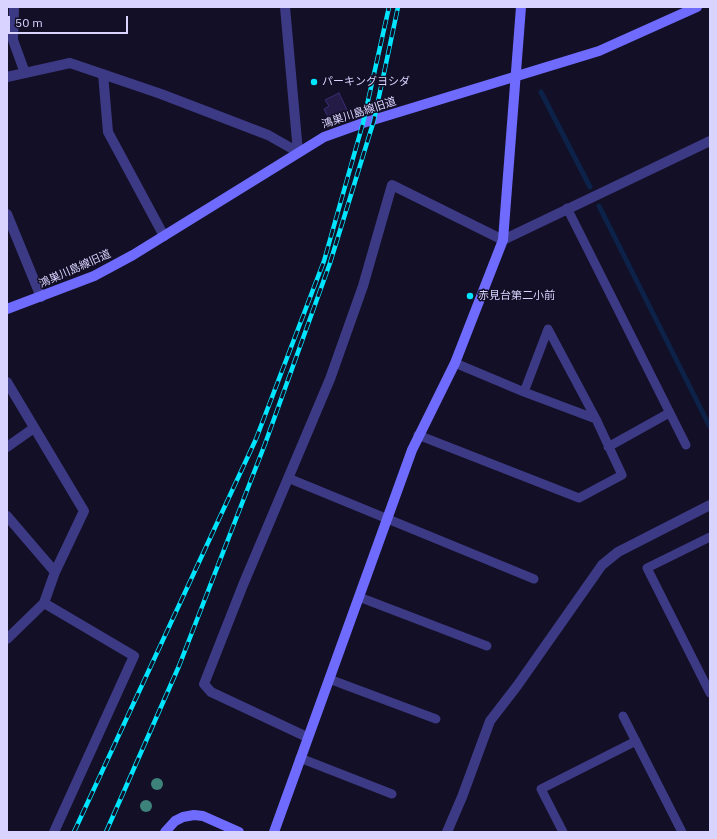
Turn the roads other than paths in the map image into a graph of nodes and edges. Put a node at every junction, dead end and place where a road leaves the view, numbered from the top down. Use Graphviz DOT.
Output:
graph roads {
  1 [pos="14,7"];
  2 [pos="285,7"];
  3 [pos="521,7"];
  4 [pos="697,7"];
  5 [pos="25,73"];
  6 [pos="103,74"];
  7 [pos="516,76"];
  8 [pos="7,77"];
  9 [pos="710,141"];
  10 [pos="298,152"];
  11 [pos="567,208"];
  12 [pos="7,214"];
  13 [pos="164,236"];
  14 [pos="503,240"];
  15 [pos="41,297"];
  16 [pos="7,309"];
  17 [pos="455,363"];
  18 [pos="7,382"];
  19 [pos="524,392"];
  20 [pos="669,413"];
  21 [pos="596,419"];
  22 [pos="34,428"];
  23 [pos="418,435"];
  24 [pos="686,445"];
  25 [pos="7,447"];
  26 [pos="608,447"];
  27 [pos="288,478"];
  28 [pos="710,505"];
  29 [pos="7,516"];
  30 [pos="387,518"];
  31 [pos="710,537"];
  32 [pos="55,572"];
  33 [pos="534,578"];
  34 [pos="359,597"];
  35 [pos="44,603"];
  36 [pos="7,639"];
  37 [pos="487,646"];
  38 [pos="329,679"];
  39 [pos="710,693"];
  40 [pos="623,716"];
  41 [pos="436,719"];
  42 [pos="307,737"];
  43 [pos="636,741"];
  44 [pos="300,758"];
  45 [pos="392,794"];
  46 [pos="54,832"];
  47 [pos="165,832"];
  48 [pos="239,832"];
  49 [pos="274,832"];
  50 [pos="447,832"];
  51 [pos="563,832"];
  52 [pos="682,832"];
  1 -- 5 [label="street"];
  2 -- 10 [label="street"];
  3 -- 7 [label="street"];
  4 -- 7 [label="street, 鴻巣川島線旧道"];
  5 -- 6 [label="street"];
  5 -- 8 [label="street"];
  6 -- 10 [label="street"];
  6 -- 13 [label="street"];
  7 -- 10 [label="street, 鴻巣川島線旧道"];
  7 -- 14 [label="street"];
  9 -- 11 [label="street"];
  10 -- 13 [label="street, 鴻巣川島線旧道"];
  11 -- 14 [label="street"];
  11 -- 20 [label="lane"];
  12 -- 15 [label="street"];
  13 -- 15 [label="street, 鴻巣川島線旧道"];
  14 -- 17 [label="street"];
  14 -- 27 [label="street"];
  15 -- 16 [label="street, 鴻巣川島線旧道"];
  17 -- 19 [label="lane"];
  17 -- 23 [label="street"];
  18 -- 22 [label="street"];
  19 -- 21 [label="lane"];
  19 -- 21 [label="lane"];
  20 -- 24 [label="lane"];
  20 -- 26 [label="lane"];
  21 -- 26 [label="lane"];
  22 -- 25 [label="street"];
  22 -- 32 [label="street"];
  23 -- 26 [label="lane"];
  23 -- 30 [label="street"];
  27 -- 30 [label="lane"];
  27 -- 42 [label="street"];
  28 -- 50 [label="street"];
  29 -- 32 [label="street"];
  30 -- 33 [label="lane"];
  30 -- 34 [label="street"];
  31 -- 39 [label="lane"];
  32 -- 35 [label="street"];
  34 -- 37 [label="lane"];
  34 -- 38 [label="street"];
  35 -- 36 [label="street"];
  35 -- 46 [label="street"];
  38 -- 41 [label="lane"];
  38 -- 42 [label="street"];
  40 -- 43 [label="lane"];
  42 -- 44 [label="street"];
  43 -- 51 [label="lane"];
  43 -- 52 [label="lane"];
  44 -- 45 [label="lane"];
  44 -- 49 [label="street"];
  47 -- 48 [label="street"];
}
